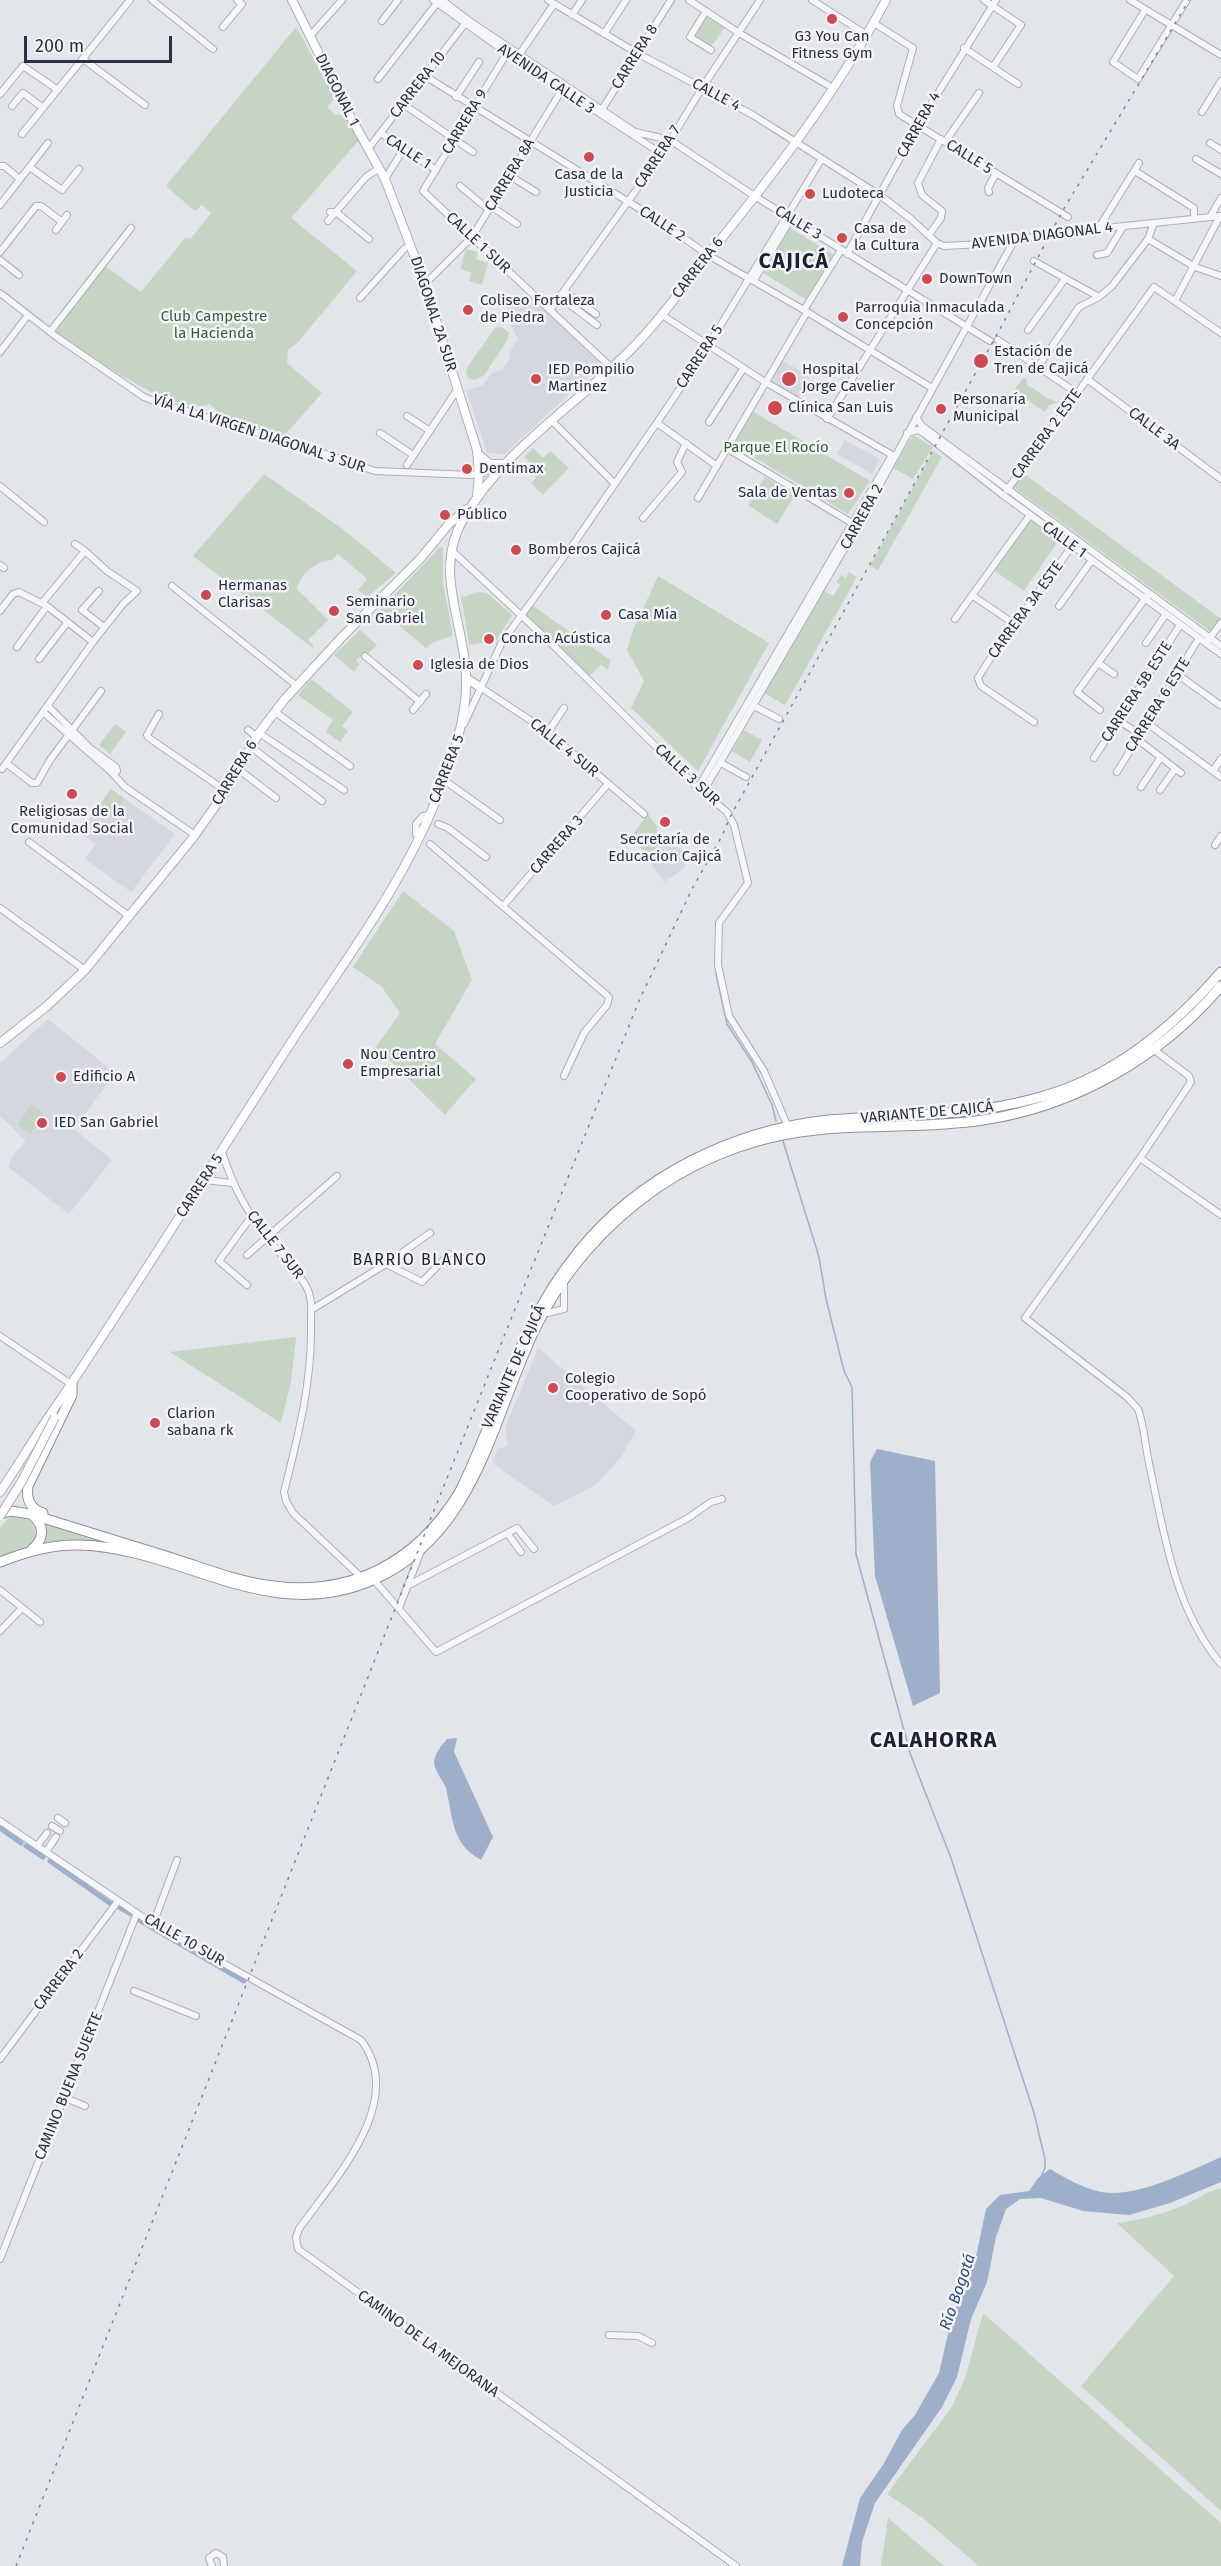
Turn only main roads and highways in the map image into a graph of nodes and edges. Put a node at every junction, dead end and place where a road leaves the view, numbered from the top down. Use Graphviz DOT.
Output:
graph roads {
  1 [pos="886,0"];
  2 [pos="294,2"];
  3 [pos="385,179"];
  4 [pos="477,450"];
  5 [pos="506,464"];
  6 [pos="475,501"];
  7 [pos="438,538"];
  8 [pos="451,547"];
  9 [pos="466,678"];
  10 [pos="480,687"];
  11 [pos="460,734"];
  12 [pos="1221,972"];
  13 [pos="1221,986"];
  14 [pos="0,1043"];
  15 [pos="786,1129"];
  16 [pos="764,1136"];
  17 [pos="72,1383"];
  18 [pos="0,1492"];
  19 [pos="30,1514"];
  20 [pos="0,1515"];
  21 [pos="78,1529"];
  22 [pos="27,1552"];
  23 [pos="0,1562"];
  1 -- 5 [label="main road, CARRERA 6"];
  2 -- 3 [label="main road, DIAGONAL 1"];
  3 -- 4 [label="main road, DIAGONAL 2A SUR"];
  4 -- 5 [label="main road"];
  4 -- 6 [label="main road, DIAGONAL 2A SUR"];
  5 -- 6 [label="main road, CARRERA 6"];
  6 -- 7 [label="main road, CARRERA 6"];
  6 -- 8 [label="main road, CARRERA 6"];
  7 -- 8 [label="main road"];
  7 -- 14 [label="main road, CARRERA 6"];
  8 -- 9 [label="main road, CARRERA 6"];
  9 -- 10 [label="main road"];
  9 -- 11 [label="main road, CARRERA 6"];
  11 -- 17 [label="main road, CARRERA 5"];
  12 -- 15 [label="highway, VARIANTE DE CAJICÁ"];
  13 -- 15 [label="highway, VARIANTE DE CAJICÁ"];
  15 -- 16 [label="highway, VARIANTE DE CAJICÁ"];
  16 -- 21 [label="highway, VARIANTE DE CAJICÁ"];
  16 -- 22 [label="highway, VARIANTE DE CAJICÁ"];
  17 -- 18 [label="main road, CARRERA 5"];
  17 -- 20 [label="main road, CARRERA 5, bridge"];
  17 -- 21 [label="highway"];
  19 -- 20 [label="highway, VARIANTE DE CAJICÁ"];
  19 -- 21 [label="highway, VARIANTE DE CAJICÁ"];
  19 -- 22 [label="highway"];
  22 -- 23 [label="highway, VARIANTE DE CAJICÁ"];
}
